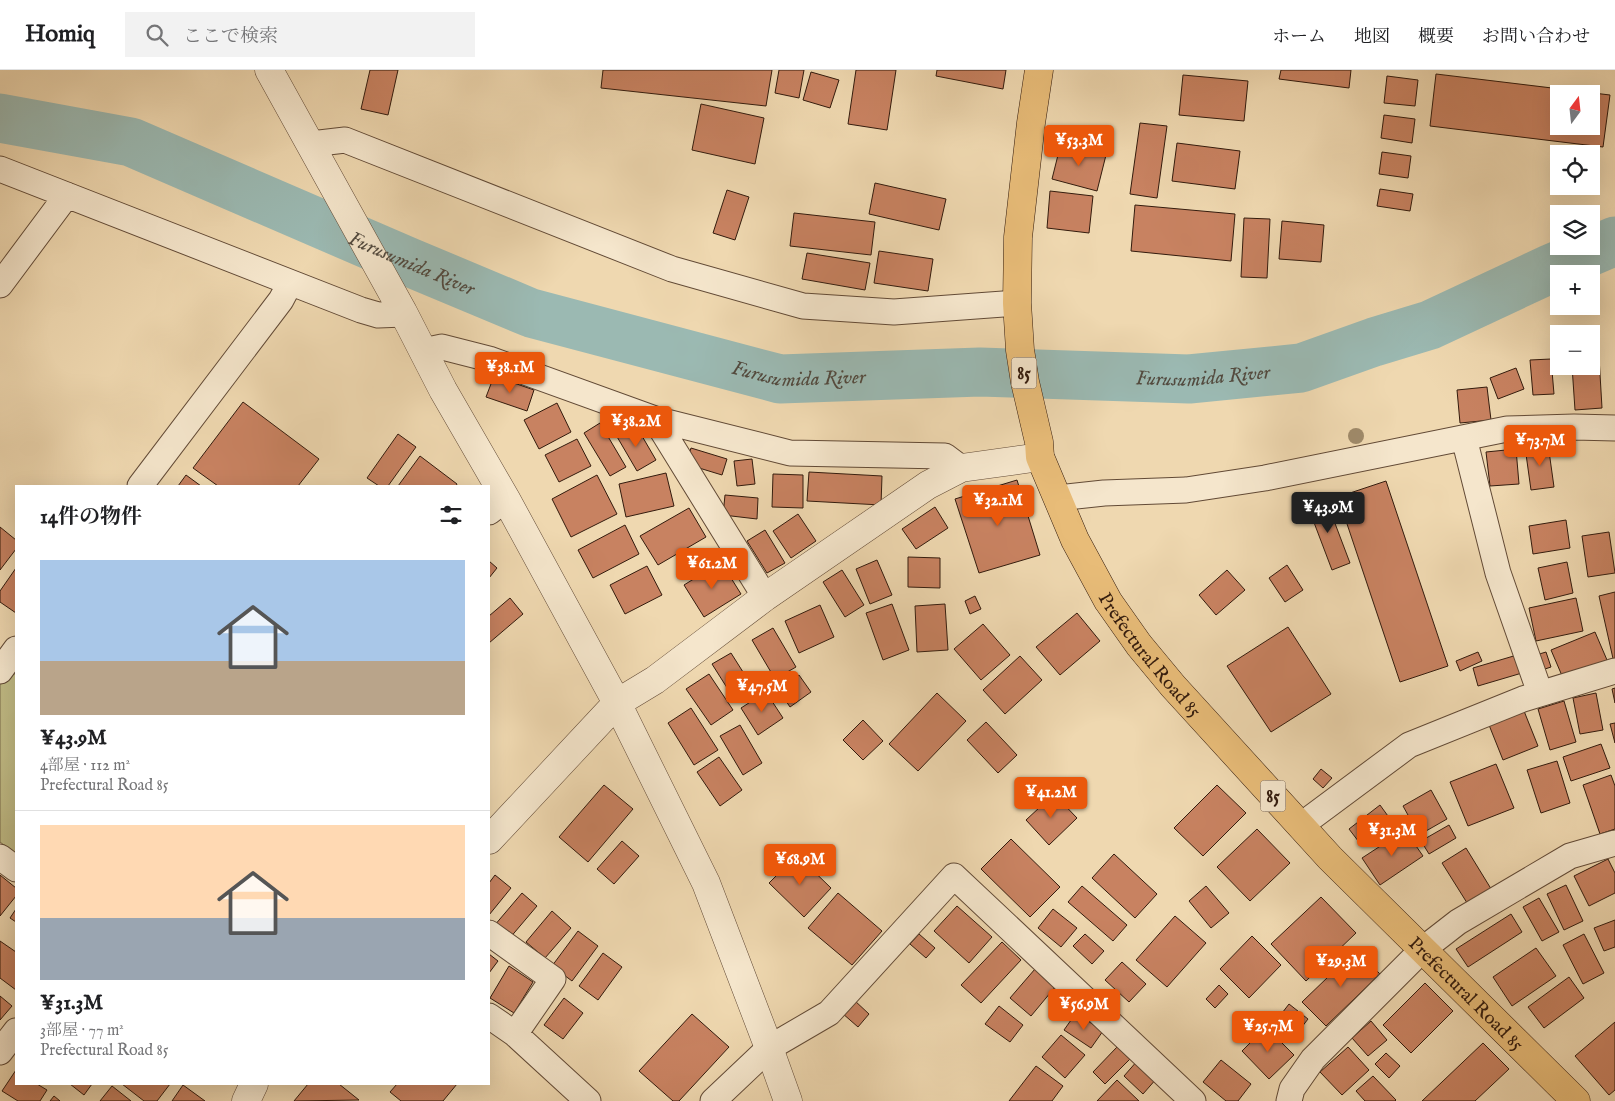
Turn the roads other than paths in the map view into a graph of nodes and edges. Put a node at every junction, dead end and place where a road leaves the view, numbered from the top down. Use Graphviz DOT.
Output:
graph roads {
  1 [pos="269,70"];
  2 [pos="1040,70"];
  3 [pos="311,144"];
  4 [pos="0,170"];
  5 [pos="67,195"];
  6 [pos="290,282"];
  7 [pos="0,285"];
  8 [pos="1018,302"];
  9 [pos="399,307"];
  10 [pos="423,351"];
  11 [pos="655,419"];
  12 [pos="1615,428"];
  13 [pos="1464,438"];
  14 [pos="1040,450"];
  15 [pos="961,468"];
  16 [pos="141,485"];
  17 [pos="487,485"];
  18 [pos="490,491"];
  19 [pos="1058,498"];
  20 [pos="497,506"];
  21 [pos="765,597"];
  22 [pos="1615,671"];
  23 [pos="1540,693"];
  24 [pos="617,703"];
  25 [pos="1300,826"];
  26 [pos="490,839"];
  27 [pos="1615,843"];
  28 [pos="0,856"];
  29 [pos="15,868"];
  30 [pos="490,934"];
  31 [pos="1422,950"];
  32 [pos="490,1017"];
  33 [pos="15,1031"];
  34 [pos="515,1034"];
  35 [pos="770,1048"];
  36 [pos="0,1052"];
  37 [pos="254,1085"];
  38 [pos="246,1101"];
  39 [pos="588,1101"];
  40 [pos="713,1101"];
  41 [pos="788,1101"];
  42 [pos="1193,1101"];
  43 [pos="1289,1101"];
  44 [pos="1576,1101"];
  1 -- 3 [label="street"];
  2 -- 8 [label="main road, Prefectural Road 85 / 85"];
  3 -- 8 [label="street"];
  3 -- 9 [label="street"];
  4 -- 5 [label="street"];
  5 -- 6 [label="street"];
  5 -- 7 [label="street"];
  6 -- 9 [label="street"];
  6 -- 16 [label="street"];
  8 -- 14 [label="main road, Prefectural Road 85 / 85"];
  9 -- 10 [label="street"];
  10 -- 11 [label="street"];
  10 -- 17 [label="street"];
  11 -- 15 [label="street"];
  11 -- 21 [label="street"];
  12 -- 13 [label="street"];
  13 -- 19 [label="street"];
  13 -- 23 [label="street"];
  14 -- 15 [label="street"];
  14 -- 19 [label="main road, Prefectural Road 85 / 85"];
  15 -- 21 [label="street"];
  18 -- 20 [label="street"];
  19 -- 25 [label="main road, Prefectural Road 85 / 85"];
  20 -- 24 [label="street"];
  21 -- 24 [label="street"];
  22 -- 23 [label="street"];
  23 -- 25 [label="street"];
  24 -- 26 [label="street"];
  24 -- 35 [label="street"];
  25 -- 31 [label="main road, Prefectural Road 85 / 85"];
  27 -- 31 [label="street"];
  28 -- 29 [label="street"];
  30 -- 34 [label="street"];
  31 -- 43 [label="street"];
  31 -- 44 [label="main road, Prefectural Road 85 / 85"];
  32 -- 34 [label="street"];
  33 -- 36 [label="street"];
  34 -- 39 [label="street"];
  35 -- 40 [label="street"];
  35 -- 41 [label="street"];
  35 -- 42 [label="street"];
  37 -- 38 [label="street"];
}
